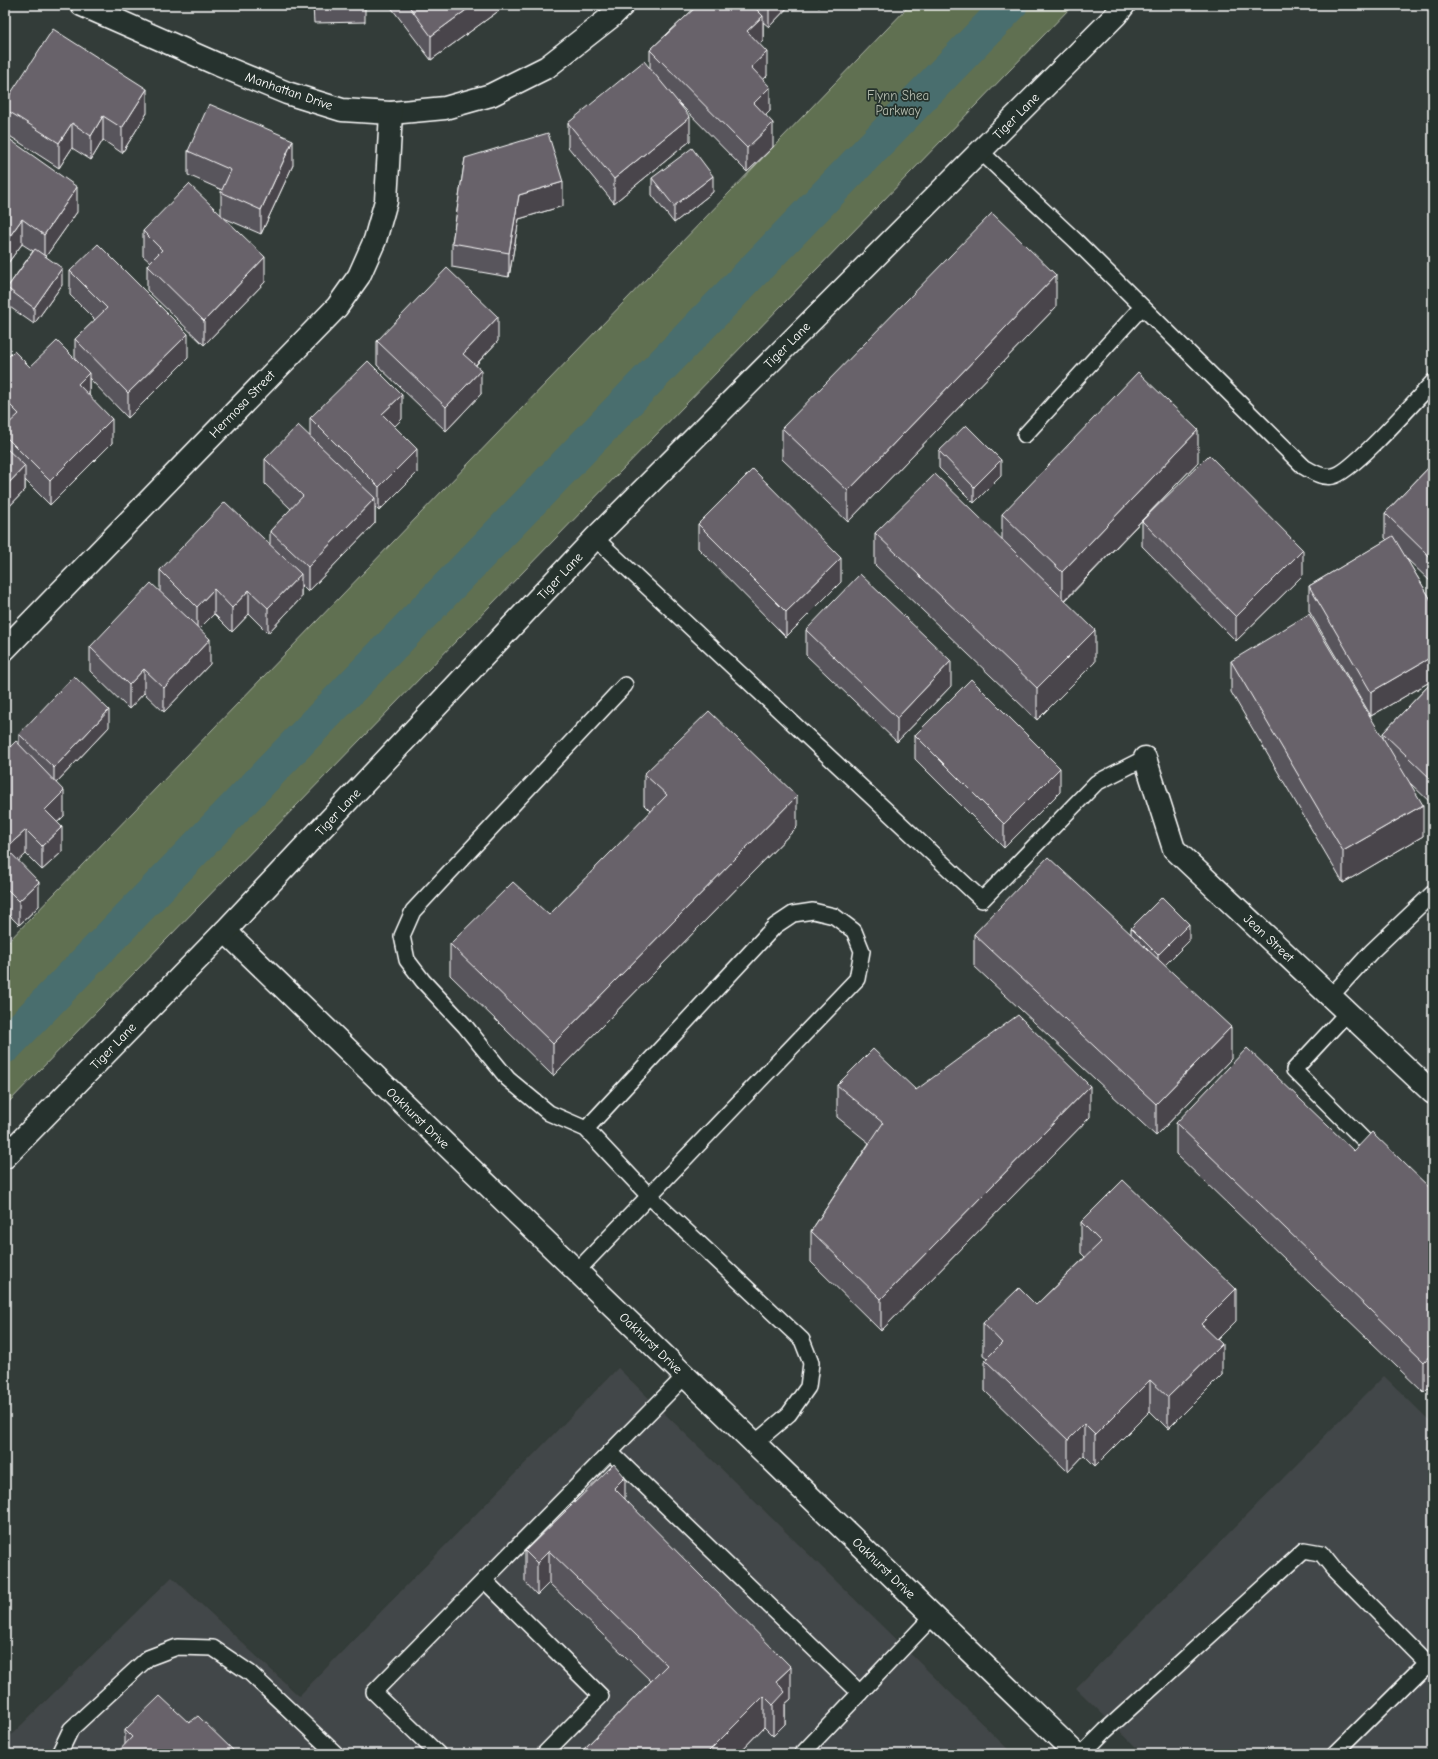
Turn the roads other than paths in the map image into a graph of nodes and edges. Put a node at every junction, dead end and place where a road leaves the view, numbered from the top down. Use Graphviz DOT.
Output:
graph roads {
  1 [pos="82,5"];
  2 [pos="1124,5"];
  3 [pos="612,9"];
  4 [pos="391,113"];
  5 [pos="980,152"];
  6 [pos="1142,307"];
  7 [pos="1433,382"];
  8 [pos="1025,435"];
  9 [pos="595,538"];
  10 [pos="5,649"];
  11 [pos="625,685"];
  12 [pos="1145,758"];
  13 [pos="1433,892"];
  14 [pos="225,931"];
  15 [pos="1331,996"];
  16 [pos="1348,1012"];
  17 [pos="1433,1093"];
  18 [pos="586,1129"];
  19 [pos="5,1156"];
  20 [pos="1389,1164"];
  21 [pos="649,1196"];
  22 [pos="577,1271"];
  23 [pos="685,1376"];
  24 [pos="755,1443"];
  25 [pos="610,1452"];
  26 [pos="484,1580"];
  27 [pos="933,1616"];
  28 [pos="1430,1666"];
  29 [pos="860,1693"];
  30 [pos="59,1754"];
  31 [pos="336,1754"];
  32 [pos="438,1754"];
  33 [pos="544,1754"];
  34 [pos="802,1754"];
  35 [pos="1076,1754"];
  36 [pos="1082,1754"];
  37 [pos="1335,1754"];
  1 -- 4 [label="street, Manhattan Drive"];
  2 -- 5 [label="street, Tiger Lane"];
  3 -- 4 [label="street, Manhattan Drive"];
  4 -- 10 [label="street, Hermosa Street"];
  5 -- 6 [label="lane"];
  5 -- 9 [label="street, Tiger Lane"];
  6 -- 7 [label="lane"];
  6 -- 8 [label="lane"];
  9 -- 12 [label="lane"];
  9 -- 14 [label="street, Tiger Lane"];
  11 -- 18 [label="lane"];
  12 -- 15 [label="street, Jean Street"];
  13 -- 15 [label="lane"];
  14 -- 19 [label="street, Tiger Lane"];
  14 -- 22 [label="street, Oakhurst Drive"];
  15 -- 16 [label="street, Jean Street"];
  16 -- 17 [label="street, Jean Street"];
  16 -- 20 [label="lane"];
  18 -- 21 [label="lane"];
  18 -- 21 [label="lane"];
  21 -- 22 [label="lane"];
  21 -- 24 [label="lane"];
  22 -- 23 [label="street, Oakhurst Drive"];
  23 -- 24 [label="street, Oakhurst Drive"];
  23 -- 25 [label="lane"];
  24 -- 27 [label="street, Oakhurst Drive"];
  25 -- 26 [label="lane"];
  25 -- 29 [label="lane"];
  26 -- 32 [label="lane"];
  26 -- 33 [label="lane"];
  27 -- 29 [label="lane"];
  27 -- 35 [label="street, Oakhurst Drive"];
  28 -- 36 [label="lane"];
  28 -- 37 [label="lane"];
  29 -- 34 [label="lane"];
  30 -- 31 [label="lane"];
}
